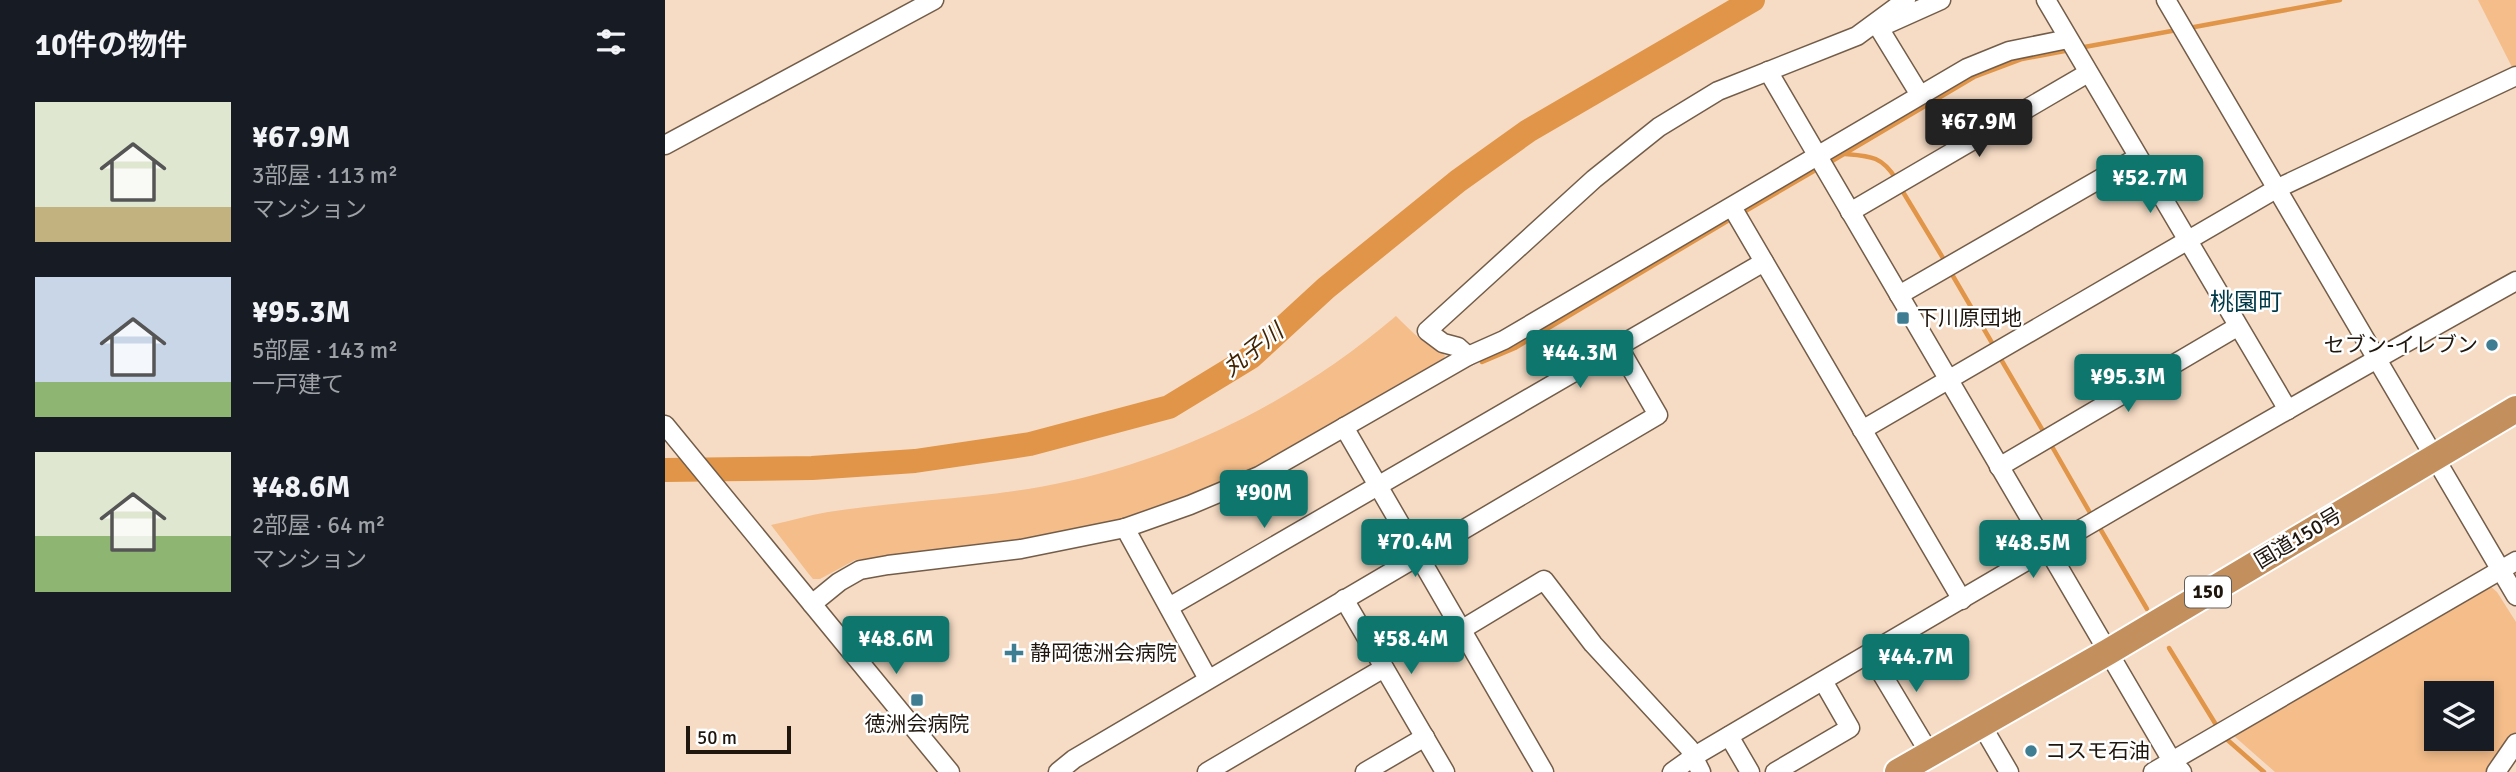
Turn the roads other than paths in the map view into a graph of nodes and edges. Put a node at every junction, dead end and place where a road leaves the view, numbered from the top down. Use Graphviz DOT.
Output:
graph roads {
  1 [pos="934,0"];
  2 [pos="1906,0"];
  3 [pos="1941,0"];
  4 [pos="2046,0"];
  5 [pos="2166,0"];
  6 [pos="1879,28"];
  7 [pos="1857,36"];
  8 [pos="2068,39"];
  9 [pos="1768,71"];
  10 [pos="2088,72"];
  11 [pos="2516,76"];
  12 [pos="1920,95"];
  13 [pos="665,145"];
  14 [pos="1817,156"];
  15 [pos="2138,157"];
  16 [pos="2276,189"];
  17 [pos="1732,207"];
  18 [pos="1850,212"];
  19 [pos="2187,241"];
  20 [pos="1763,261"];
  21 [pos="2516,281"];
  22 [pos="1899,295"];
  23 [pos="2237,327"];
  24 [pos="1618,346"];
  25 [pos="1468,356"];
  26 [pos="2376,359"];
  27 [pos="1949,381"];
  28 [pos="2288,410"];
  29 [pos="2516,410"];
  30 [pos="665,425"];
  31 [pos="1343,427"];
  32 [pos="2516,427"];
  33 [pos="1862,430"];
  34 [pos="2437,464"];
  35 [pos="1999,467"];
  36 [pos="1378,486"];
  37 [pos="1125,528"];
  38 [pos="2047,549"];
  39 [pos="1417,555"];
  40 [pos="2508,565"];
  41 [pos="2516,596"];
  42 [pos="1344,599"];
  43 [pos="1962,600"];
  44 [pos="812,604"];
  45 [pos="1169,607"];
  46 [pos="1461,630"];
  47 [pos="1870,654"];
  48 [pos="2111,658"];
  49 [pos="1384,668"];
  50 [pos="1209,679"];
  51 [pos="1823,681"];
  52 [pos="1729,736"];
  53 [pos="1988,736"];
  54 [pos="1425,737"];
  55 [pos="2516,743"];
  56 [pos="1929,763"];
  57 [pos="1697,765"];
  58 [pos="1079,766"];
  59 [pos="1541,767"];
  60 [pos="2177,767"];
  61 [pos="950,772"];
  62 [pos="1058,772"];
  63 [pos="1207,772"];
  64 [pos="1366,772"];
  65 [pos="1445,772"];
  66 [pos="1522,772"];
  67 [pos="1672,772"];
  68 [pos="1750,772"];
  69 [pos="1775,772"];
  70 [pos="1899,772"];
  71 [pos="2009,772"];
  72 [pos="2153,772"];
  73 [pos="2496,772"];
  1 -- 13 [label="street"];
  2 -- 7 [label="street"];
  3 -- 6 [label="street"];
  4 -- 8 [label="street"];
  5 -- 16 [label="street"];
  6 -- 7 [label="street"];
  6 -- 12 [label="street"];
  7 -- 9 [label="street"];
  8 -- 10 [label="street"];
  8 -- 12 [label="street"];
  9 -- 14 [label="street"];
  9 -- 25 [label="street"];
  10 -- 15 [label="street"];
  10 -- 18 [label="street"];
  11 -- 16 [label="street"];
  12 -- 14 [label="street"];
  14 -- 17 [label="street"];
  14 -- 18 [label="street"];
  15 -- 19 [label="street"];
  15 -- 22 [label="street"];
  16 -- 19 [label="street"];
  16 -- 26 [label="street"];
  17 -- 20 [label="street"];
  17 -- 25 [label="street"];
  18 -- 22 [label="street"];
  19 -- 23 [label="street"];
  19 -- 27 [label="street"];
  20 -- 24 [label="street"];
  20 -- 33 [label="street"];
  21 -- 26 [label="street"];
  22 -- 27 [label="street"];
  23 -- 28 [label="street"];
  23 -- 35 [label="street"];
  24 -- 36 [label="street"];
  24 -- 39 [label="street"];
  25 -- 31 [label="street"];
  26 -- 28 [label="street"];
  26 -- 34 [label="street"];
  27 -- 33 [label="street"];
  27 -- 35 [label="street"];
  28 -- 38 [label="street"];
  29 -- 34 [label="highway, 国道150号 / 150"];
  30 -- 44 [label="street"];
  31 -- 36 [label="street"];
  31 -- 37 [label="street"];
  32 -- 34 [label="highway, 国道150号 / 150"];
  33 -- 43 [label="street"];
  34 -- 40 [label="street"];
  34 -- 48 [label="highway, 国道150号 / 150"];
  35 -- 38 [label="street"];
  36 -- 39 [label="street"];
  36 -- 45 [label="street"];
  37 -- 44 [label="street"];
  37 -- 45 [label="street"];
  38 -- 43 [label="street"];
  38 -- 48 [label="street"];
  39 -- 42 [label="street"];
  39 -- 46 [label="street"];
  40 -- 41 [label="street"];
  40 -- 60 [label="street"];
  42 -- 49 [label="street"];
  42 -- 50 [label="street"];
  43 -- 47 [label="street"];
  44 -- 61 [label="street"];
  45 -- 50 [label="street"];
  46 -- 57 [label="street"];
  46 -- 59 [label="street"];
  47 -- 51 [label="street"];
  47 -- 56 [label="street"];
  48 -- 53 [label="highway, 国道150号 / 150"];
  48 -- 56 [label="highway, 国道150号 / 150"];
  48 -- 60 [label="street"];
  49 -- 54 [label="street"];
  49 -- 63 [label="street"];
  50 -- 58 [label="street"];
  51 -- 52 [label="street"];
  51 -- 69 [label="street"];
  52 -- 57 [label="street"];
  52 -- 68 [label="street"];
  53 -- 56 [label="highway, 国道150号 / 150"];
  53 -- 71 [label="street"];
  54 -- 64 [label="street"];
  54 -- 65 [label="street"];
  55 -- 73 [label="street"];
  56 -- 70 [label="highway, 国道150号 / 150"];
  57 -- 67 [label="street"];
  58 -- 62 [label="street"];
  59 -- 66 [label="street"];
  60 -- 72 [label="street"];
}
